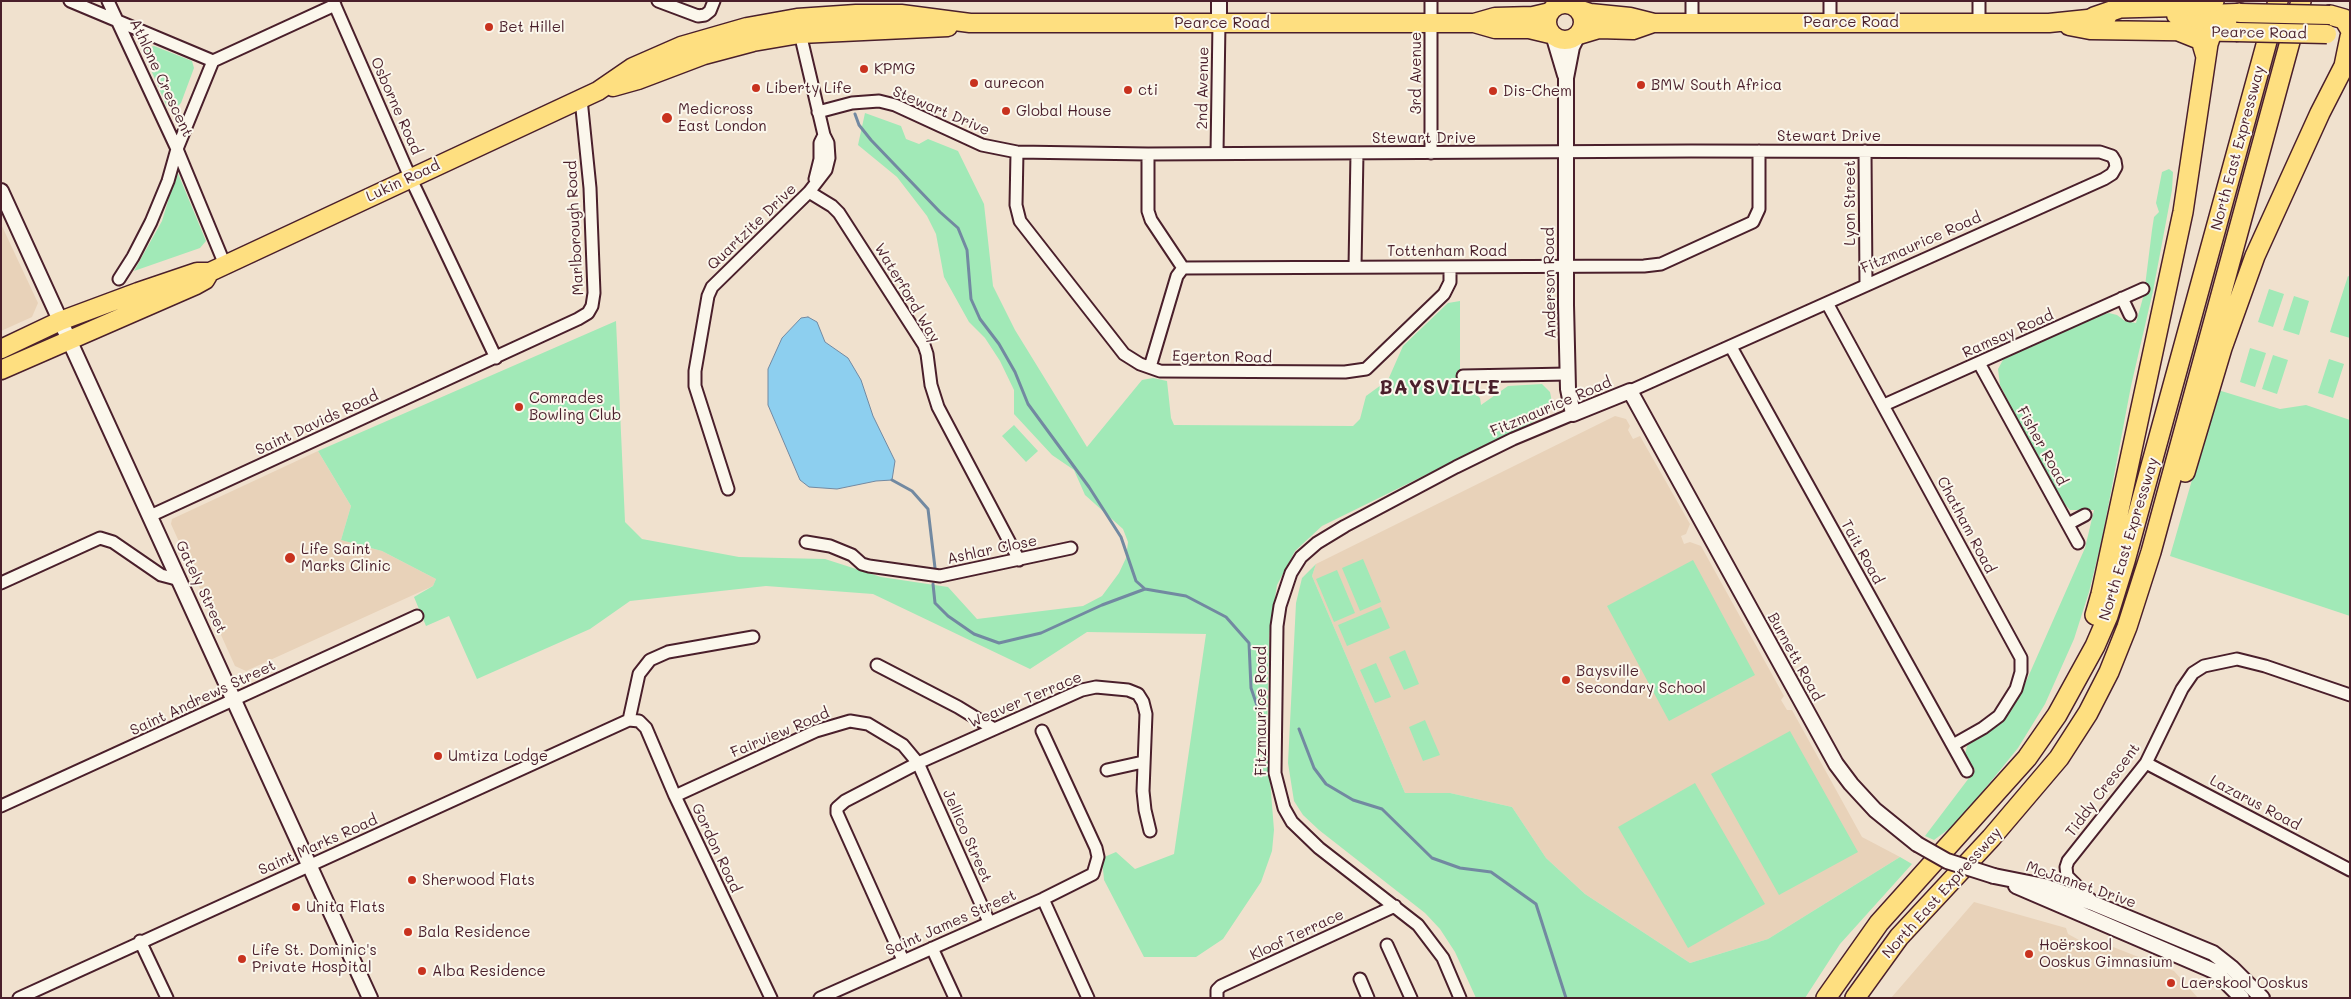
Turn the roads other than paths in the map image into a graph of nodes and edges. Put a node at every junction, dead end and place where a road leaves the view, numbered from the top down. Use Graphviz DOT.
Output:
graph roads {
  1 [pos="70,1"];
  2 [pos="108,1"];
  3 [pos="658,1"];
  4 [pos="714,1"];
  5 [pos="1219,1"];
  6 [pos="1431,1"];
  7 [pos="1692,1"];
  8 [pos="1830,1"];
  9 [pos="1979,1"];
  10 [pos="2214,1"];
  11 [pos="2278,1"];
  12 [pos="2301,1"];
  13 [pos="334,3"];
  14 [pos="1575,6"];
  15 [pos="1554,7"];
  16 [pos="2330,15"];
  17 [pos="2094,17"];
  18 [pos="2233,17"];
  19 [pos="117,19"];
  20 [pos="1692,22"];
  21 [pos="1830,22"];
  22 [pos="1218,23"];
  23 [pos="1431,23"];
  24 [pos="1474,23"];
  25 [pos="1654,23"];
  26 [pos="1979,23"];
  27 [pos="2049,23"];
  28 [pos="798,26"];
  29 [pos="2345,29"];
  30 [pos="2181,32"];
  31 [pos="2212,32"];
  32 [pos="2257,32"];
  33 [pos="750,34"];
  34 [pos="1552,36"];
  35 [pos="1578,36"];
  36 [pos="2206,57"];
  37 [pos="213,61"];
  38 [pos="2350,70"];
  39 [pos="1566,78"];
  40 [pos="2328,96"];
  41 [pos="581,99"];
  42 [pos="818,112"];
  43 [pos="177,149"];
  44 [pos="1566,151"];
  45 [pos="1759,151"];
  46 [pos="1865,151"];
  47 [pos="1017,152"];
  48 [pos="2042,152"];
  49 [pos="1357,153"];
  50 [pos="1431,153"];
  51 [pos="1148,154"];
  52 [pos="1217,154"];
  53 [pos="410,177"];
  54 [pos="1,191"];
  55 [pos="811,191"];
  56 [pos="1566,266"];
  57 [pos="1355,267"];
  58 [pos="1450,267"];
  59 [pos="217,268"];
  60 [pos="1182,268"];
  61 [pos="119,279"];
  62 [pos="1866,285"];
  63 [pos="2143,289"];
  64 [pos="2122,298"];
  65 [pos="1827,303"];
  66 [pos="2130,315"];
  67 [pos="60,321"];
  68 [pos="68,339"];
  69 [pos="1731,347"];
  70 [pos="1,348"];
  71 [pos="496,358"];
  72 [pos="1979,363"];
  73 [pos="1150,367"];
  74 [pos="1,370"];
  75 [pos="1568,374"];
  76 [pos="1463,376"];
  77 [pos="1630,391"];
  78 [pos="1884,405"];
  79 [pos="1573,414"];
  80 [pos="728,489"];
  81 [pos="2085,515"];
  82 [pos="150,516"];
  83 [pos="2068,524"];
  84 [pos="806,542"];
  85 [pos="2078,543"];
  86 [pos="1071,548"];
  87 [pos="2151,552"];
  88 [pos="1019,560"];
  89 [pos="180,580"];
  90 [pos="1,583"];
  91 [pos="417,616"];
  92 [pos="753,637"];
  93 [pos="877,665"];
  94 [pos="2082,670"];
  95 [pos="2350,695"];
  96 [pos="234,700"];
  97 [pos="629,720"];
  98 [pos="994,729"];
  99 [pos="1042,731"];
  100 [pos="1953,745"];
  101 [pos="918,762"];
  102 [pos="1143,762"];
  103 [pos="2146,763"];
  104 [pos="1108,770"];
  105 [pos="1967,771"];
  106 [pos="675,796"];
  107 [pos="1,806"];
  108 [pos="1150,831"];
  109 [pos="310,866"];
  110 [pos="2350,870"];
  111 [pos="1994,876"];
  112 [pos="2062,893"];
  113 [pos="1043,898"];
  114 [pos="2095,904"];
  115 [pos="1395,906"];
  116 [pos="2085,916"];
  117 [pos="989,922"];
  118 [pos="140,941"];
  119 [pos="1387,945"];
  120 [pos="932,948"];
  121 [pos="903,960"];
  122 [pos="1360,979"];
  123 [pos="2239,987"];
  124 [pos="1217,996"];
  125 [pos="19,998"];
  126 [pos="167,998"];
  127 [pos="370,998"];
  128 [pos="771,998"];
  129 [pos="820,998"];
  130 [pos="955,998"];
  131 [pos="1088,998"];
  132 [pos="1368,998"];
  133 [pos="1410,998"];
  134 [pos="1460,998"];
  135 [pos="1826,998"];
  136 [pos="1855,998"];
  137 [pos="2262,998"];
  1 -- 19 [label="street, Athlone Crescent"];
  2 -- 19 [label="street, Athlone Crescent"];
  3 -- 4 [label="street"];
  5 -- 22 [label="street"];
  6 -- 23 [label="street, 3rd Avenue"];
  7 -- 20 [label="street"];
  8 -- 21 [label="street"];
  9 -- 26 [label="street"];
  10 -- 17 [label="highway"];
  11 -- 94 [label="highway, North East Expressway"];
  12 -- 87 [label="highway, North East Expressway"];
  13 -- 37 [label="street"];
  13 -- 53 [label="street, Osborne Road"];
  14 -- 15 [label="main road, Pearce Road"];
  14 -- 25 [label="main road, Pearce Road"];
  14 -- 35 [label="main road"];
  15 -- 24 [label="main road, Pearce Road"];
  15 -- 34 [label="main road"];
  16 -- 18 [label="main road, Pearce Road, bridge"];
  16 -- 29 [label="highway"];
  17 -- 18 [label="main road, Pearce Road"];
  17 -- 27 [label="main road, Pearce Road"];
  18 -- 31 [label="highway"];
  18 -- 32 [label="highway, bridge"];
  19 -- 37 [label="street"];
  19 -- 43 [label="street, Athlone Crescent"];
  20 -- 21 [label="main road, Pearce Road"];
  20 -- 25 [label="main road, Pearce Road"];
  21 -- 26 [label="main road, Pearce Road"];
  22 -- 23 [label="main road, Pearce Road"];
  22 -- 28 [label="main road, Pearce Road"];
  22 -- 52 [label="street, 2nd Avenue"];
  23 -- 24 [label="main road, Pearce Road"];
  23 -- 50 [label="street, 3rd Avenue"];
  24 -- 34 [label="main road, Pearce Road"];
  25 -- 35 [label="main road, Pearce Road"];
  26 -- 27 [label="main road, Pearce Road"];
  27 -- 30 [label="main road, Pearce Road"];
  28 -- 33 [label="main road, Pearce Road"];
  28 -- 42 [label="street, Quartzite Drive"];
  29 -- 32 [label="main road, Pearce Road, bridge"];
  29 -- 40 [label="highway"];
  30 -- 31 [label="main road, Pearce Road"];
  30 -- 36 [label="highway"];
  31 -- 36 [label="highway"];
  33 -- 41 [label="main road, Lukin Road"];
  34 -- 35 [label="main road, Pearce Road"];
  34 -- 39 [label="street"];
  35 -- 39 [label="street"];
  36 -- 94 [label="highway"];
  37 -- 43 [label="street"];
  38 -- 40 [label="highway"];
  39 -- 44 [label="street, Anderson Road"];
  40 -- 87 [label="highway"];
  41 -- 53 [label="main road, Lukin Road"];
  41 -- 71 [label="street, Marlborough Road"];
  42 -- 47 [label="street, Stewart Drive"];
  42 -- 55 [label="street, Quartzite Drive"];
  43 -- 59 [label="street, Athlone Crescent"];
  43 -- 61 [label="street, Athlone Crescent"];
  44 -- 45 [label="street, Stewart Drive"];
  44 -- 50 [label="street, Stewart Drive"];
  44 -- 56 [label="street, Anderson Road"];
  45 -- 46 [label="street, Stewart Drive"];
  45 -- 56 [label="street, Tottenham Road"];
  46 -- 48 [label="street, Stewart Drive"];
  46 -- 62 [label="street, Lyon Street"];
  47 -- 51 [label="street, Stewart Drive"];
  47 -- 73 [label="street, Egerton Road"];
  48 -- 62 [label="street, Fitzmaurice Road"];
  49 -- 50 [label="street, Stewart Drive"];
  49 -- 52 [label="street, Stewart Drive"];
  49 -- 57 [label="street"];
  51 -- 52 [label="street, Stewart Drive"];
  51 -- 60 [label="street"];
  53 -- 59 [label="main road, Lukin Road"];
  53 -- 71 [label="street, Osborne Road"];
  54 -- 67 [label="street, Gately Street"];
  55 -- 80 [label="street, Quartzite Drive"];
  55 -- 88 [label="street, Waterford Way"];
  56 -- 58 [label="street, Tottenham Road"];
  56 -- 75 [label="street, Anderson Road"];
  57 -- 58 [label="street, Tottenham Road"];
  57 -- 60 [label="street, Tottenham Road"];
  58 -- 73 [label="street, Egerton Road"];
  59 -- 67 [label="main road, Lukin Road"];
  59 -- 68 [label="main road, Lukin Road"];
  60 -- 73 [label="street"];
  62 -- 65 [label="street, Fitzmaurice Road"];
  63 -- 64 [label="street, Ramsay Road"];
  64 -- 66 [label="street"];
  64 -- 72 [label="street, Ramsay Road"];
  65 -- 69 [label="street, Fitzmaurice Road"];
  65 -- 78 [label="street, Chatham Road"];
  67 -- 68 [label="street, Gately Street"];
  67 -- 70 [label="main road, Lukin Road"];
  68 -- 74 [label="main road, Lukin Road"];
  68 -- 82 [label="street, Gately Street"];
  69 -- 77 [label="street, Fitzmaurice Road"];
  69 -- 100 [label="street, Tait Road"];
  71 -- 82 [label="street, Saint Davids Road"];
  72 -- 78 [label="street, Ramsay Road"];
  72 -- 83 [label="street, Fisher Road"];
  75 -- 76 [label="street"];
  75 -- 79 [label="street, Anderson Road"];
  77 -- 79 [label="street, Fitzmaurice Road"];
  77 -- 111 [label="street, Burnett Road, bridge"];
  78 -- 100 [label="street, Chatham Road"];
  79 -- 115 [label="street, Fitzmaurice Road"];
  81 -- 83 [label="street"];
  82 -- 89 [label="street, Gately Street"];
  83 -- 85 [label="street, Fisher Road"];
  84 -- 88 [label="street, Ashlar Close"];
  86 -- 88 [label="street, Ashlar Close"];
  87 -- 136 [label="highway, North East Expressway"];
  89 -- 90 [label="street"];
  89 -- 96 [label="street, Gately Street"];
  91 -- 96 [label="street, Saint Andrews Street"];
  92 -- 97 [label="street"];
  93 -- 98 [label="street"];
  94 -- 135 [label="highway, North East Expressway"];
  95 -- 103 [label="street, Tiddy Crescent"];
  96 -- 107 [label="street, Saint Andrews Street"];
  96 -- 109 [label="street, Gately Street"];
  97 -- 106 [label="street, Gordon Road"];
  97 -- 109 [label="street, Saint Marks Road"];
  98 -- 101 [label="street, Weaver Terrace"];
  98 -- 102 [label="street, Weaver Terrace"];
  99 -- 113 [label="street, Saint James Street"];
  100 -- 105 [label="street, Tait Road"];
  101 -- 106 [label="street, Fairview Road"];
  101 -- 117 [label="street, Jellico Street"];
  101 -- 121 [label="street, Weaver Terrace"];
  102 -- 104 [label="street"];
  102 -- 108 [label="street, Weaver Terrace"];
  103 -- 110 [label="street, Lazarus Road"];
  103 -- 114 [label="street, Tiddy Crescent"];
  106 -- 128 [label="street, Gordon Road"];
  109 -- 118 [label="street, Saint Marks Road"];
  109 -- 127 [label="street, Gately Street"];
  111 -- 112 [label="street, McJannet Drive"];
  111 -- 116 [label="street, McJannet Drive"];
  112 -- 114 [label="street, McJannet Drive"];
  112 -- 116 [label="street"];
  113 -- 117 [label="street, Saint James Street"];
  113 -- 131 [label="street"];
  114 -- 123 [label="street, McJannet Drive"];
  115 -- 124 [label="street, Kloof Terrace"];
  115 -- 134 [label="street, Fitzmaurice Road"];
  116 -- 123 [label="street, McJannet Drive"];
  117 -- 120 [label="street, Saint James Street"];
  118 -- 125 [label="street, Saint Marks Road"];
  118 -- 126 [label="street"];
  119 -- 133 [label="street"];
  120 -- 121 [label="street, Saint James Street"];
  120 -- 130 [label="street"];
  121 -- 129 [label="street, Saint James Street"];
  122 -- 132 [label="street"];
  123 -- 137 [label="street, McJannet Drive"];
}
